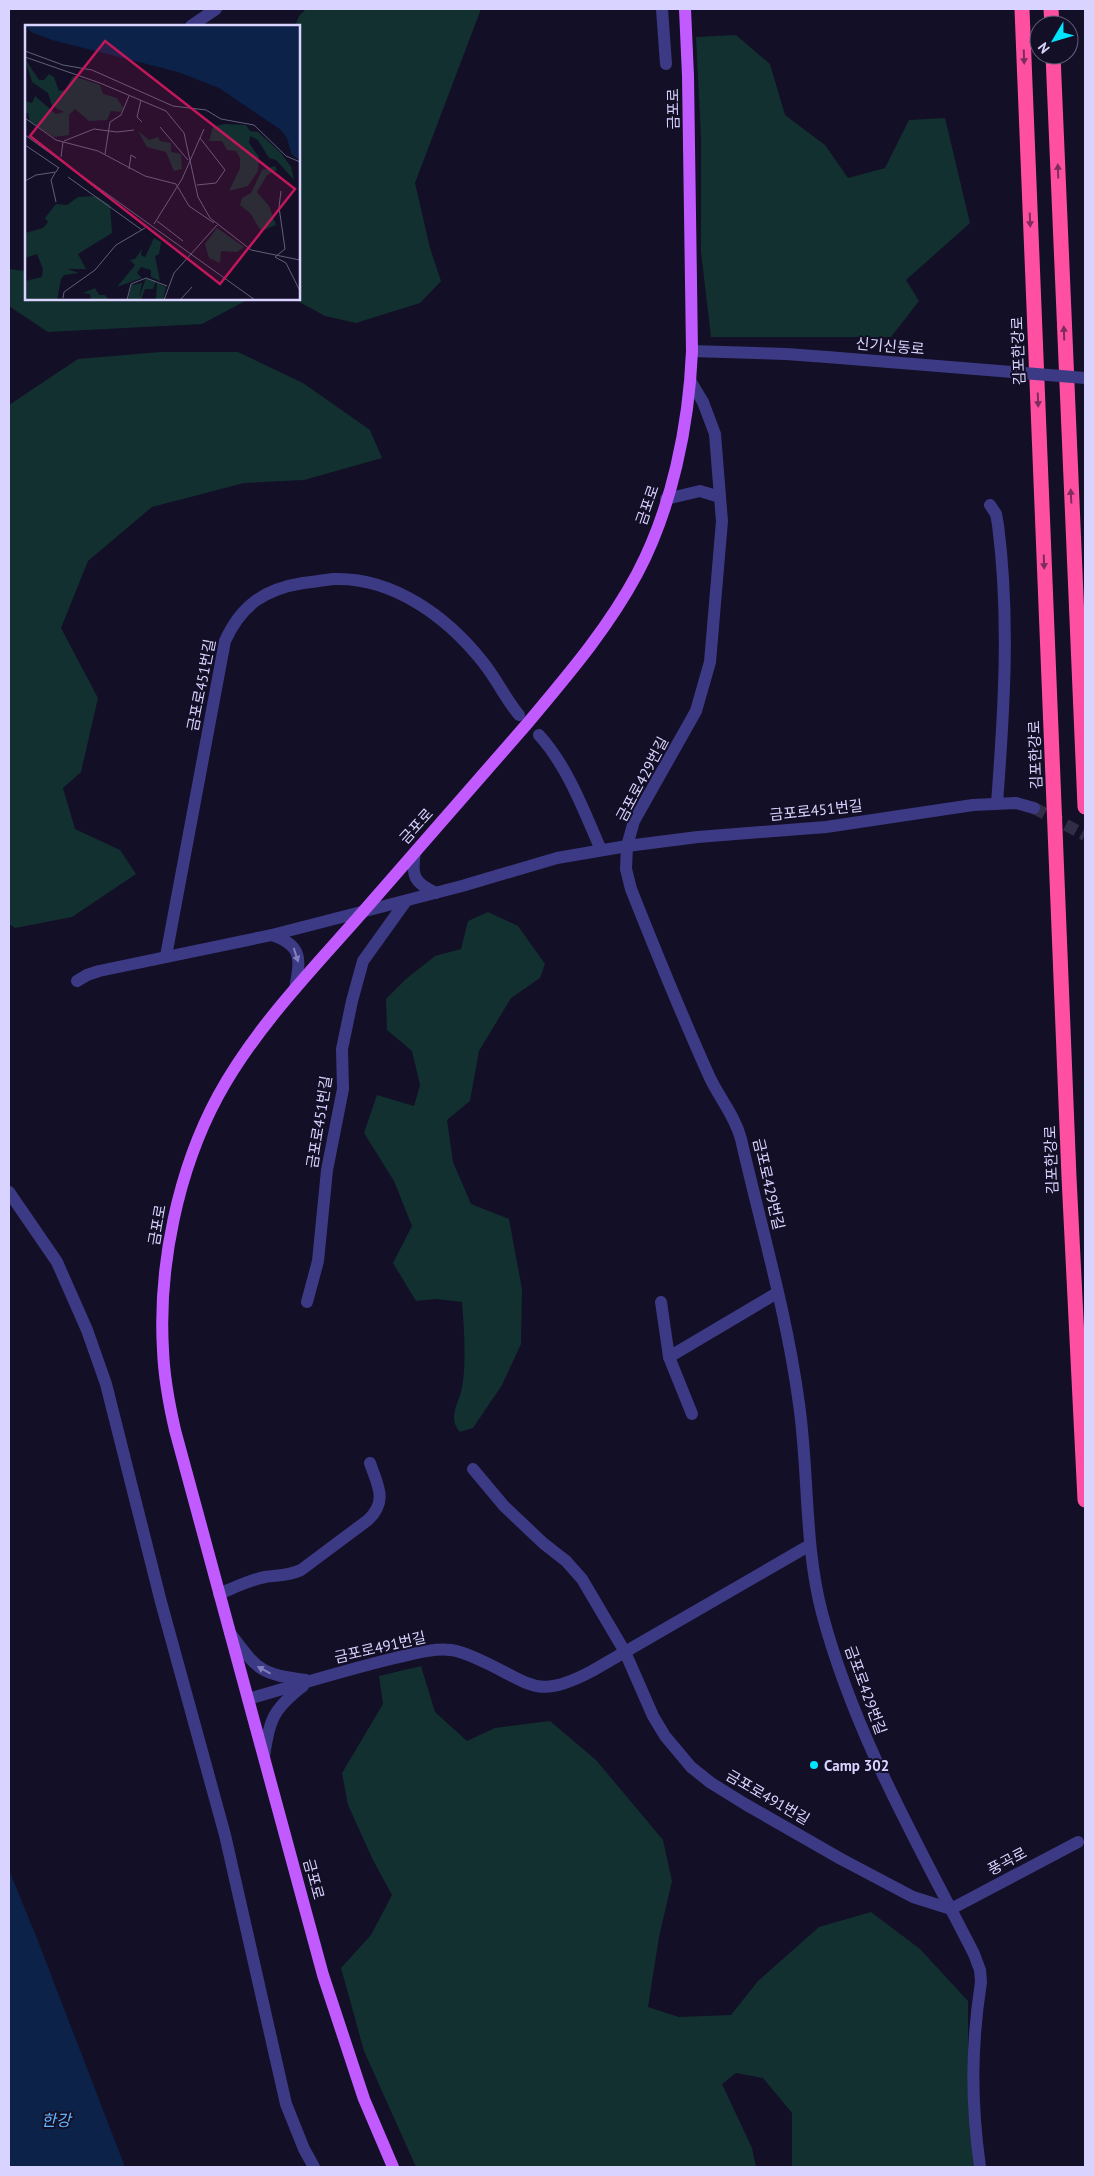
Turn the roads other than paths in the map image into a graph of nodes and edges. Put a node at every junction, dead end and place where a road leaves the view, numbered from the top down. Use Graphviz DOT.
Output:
graph roads {
  1 [pos="216,9"];
  2 [pos="662,9"];
  3 [pos="685,9"];
  4 [pos="1022,9"];
  5 [pos="192,25"];
  6 [pos="666,64"];
  7 [pos="1053,65"];
  8 [pos="692,350"];
  9 [pos="1085,378"];
  10 [pos="691,382"];
  11 [pos="720,497"];
  12 [pos="666,499"];
  13 [pos="990,505"];
  14 [pos="519,715"];
  15 [pos="539,735"];
  16 [pos="997,803"];
  17 [pos="1085,806"];
  18 [pos="1034,808"];
  19 [pos="627,846"];
  20 [pos="600,850"];
  21 [pos="414,852"];
  22 [pos="436,893"];
  23 [pos="406,901"];
  24 [pos="363,912"];
  25 [pos="272,934"];
  26 [pos="166,956"];
  27 [pos="77,981"];
  28 [pos="295,989"];
  29 [pos="9,1192"];
  30 [pos="778,1293"];
  31 [pos="307,1302"];
  32 [pos="661,1302"];
  33 [pos="669,1357"];
  34 [pos="692,1414"];
  35 [pos="370,1463"];
  36 [pos="473,1470"];
  37 [pos="1085,1500"];
  38 [pos="810,1545"];
  39 [pos="219,1594"];
  40 [pos="230,1632"];
  41 [pos="625,1652"];
  42 [pos="311,1680"];
  43 [pos="248,1699"];
  44 [pos="264,1758"];
  45 [pos="1078,1842"];
  46 [pos="951,1909"];
  47 [pos="314,2167"];
  48 [pos="393,2167"];
  49 [pos="980,2167"];
  1 -- 5 [label="street"];
  2 -- 6 [label="street"];
  3 -- 8 [label="main road, 금포로"];
  4 -- 37 [label="highway, 김포한강로, one-way"];
  17 -- 7 [label="highway, one-way"];
  8 -- 9 [label="street, 신기신동로, bridge"];
  8 -- 10 [label="main road, 금포로"];
  10 -- 11 [label="street, 금포로429번길"];
  10 -- 12 [label="main road, 금포로"];
  11 -- 12 [label="street"];
  11 -- 19 [label="street, 금포로429번길"];
  12 -- 21 [label="main road, 금포로"];
  13 -- 16 [label="street"];
  14 -- 26 [label="street, 금포로451번길"];
  15 -- 20 [label="street"];
  16 -- 18 [label="street, 금포로451번길"];
  16 -- 19 [label="street, 금포로451번길"];
  19 -- 20 [label="street, 금포로451번길"];
  19 -- 30 [label="street, 금포로429번길"];
  20 -- 22 [label="street, 금포로451번길"];
  21 -- 22 [label="street"];
  21 -- 24 [label="main road, 금포로"];
  22 -- 23 [label="street, 금포로451번길"];
  23 -- 24 [label="street, 금포로451번길"];
  23 -- 31 [label="street, 금포로451번길"];
  24 -- 25 [label="street"];
  24 -- 28 [label="main road, 금포로"];
  25 -- 26 [label="street"];
  25 -- 28 [label="street, one-way"];
  26 -- 27 [label="street"];
  28 -- 39 [label="main road, 금포로"];
  29 -- 47 [label="street"];
  30 -- 33 [label="street"];
  30 -- 38 [label="street, 금포로429번길"];
  32 -- 33 [label="street"];
  33 -- 34 [label="street"];
  35 -- 39 [label="street"];
  36 -- 41 [label="street, 금포로491번길"];
  38 -- 41 [label="street, 금포로491번길"];
  38 -- 46 [label="street, 금포로429번길"];
  39 -- 40 [label="main road, 금포로"];
  42 -- 40 [label="street, one-way"];
  40 -- 43 [label="main road, 금포로"];
  41 -- 42 [label="street, 금포로491번길"];
  41 -- 46 [label="street, 금포로491번길"];
  42 -- 43 [label="street, 금포로491번길"];
  42 -- 44 [label="street"];
  43 -- 44 [label="main road, 금포로"];
  44 -- 48 [label="main road, 금포로"];
  45 -- 46 [label="street, 풍곡로"];
  46 -- 49 [label="street, 금포로429번길"];
}
